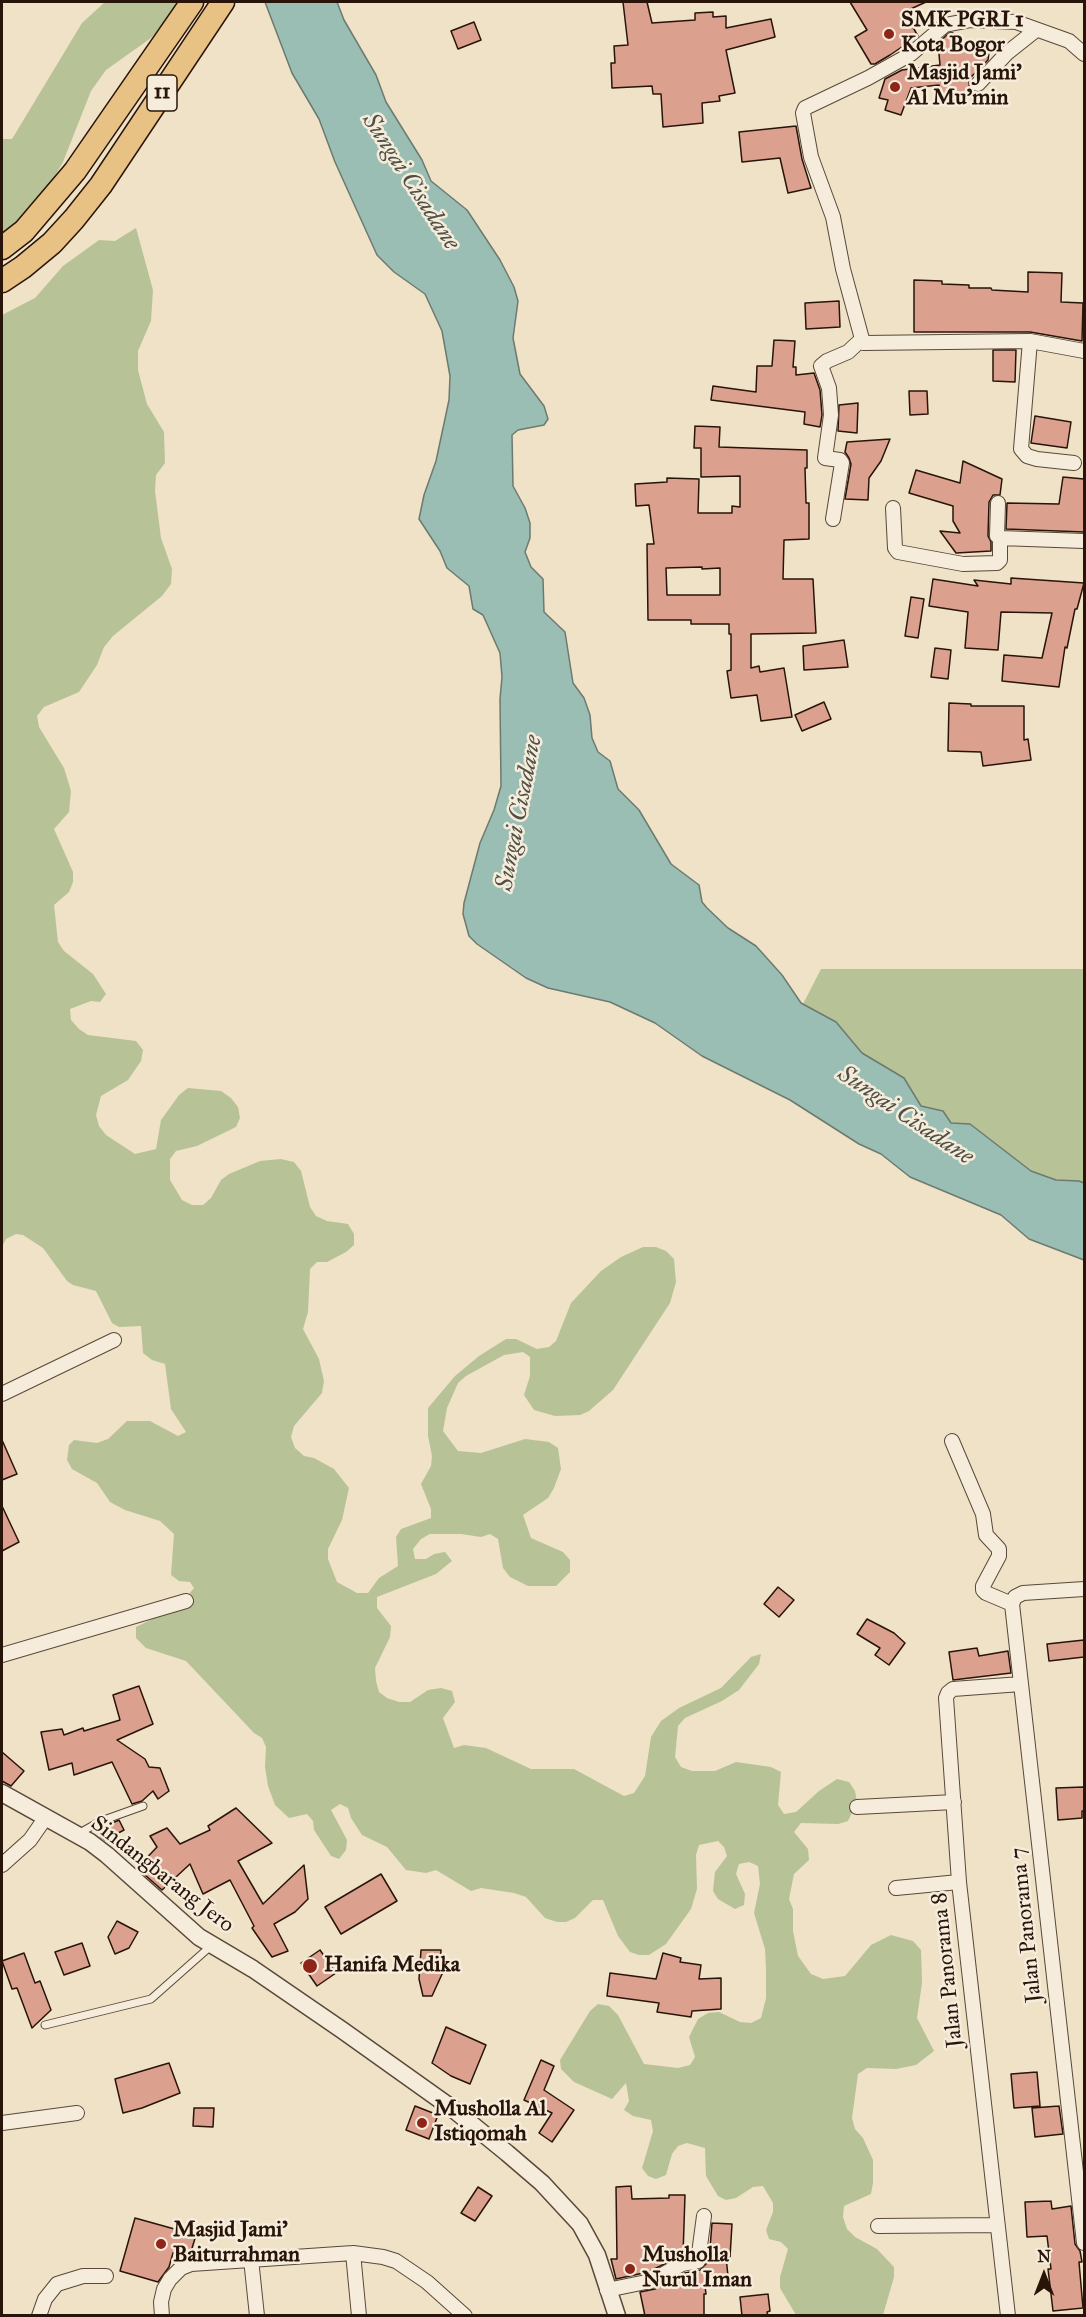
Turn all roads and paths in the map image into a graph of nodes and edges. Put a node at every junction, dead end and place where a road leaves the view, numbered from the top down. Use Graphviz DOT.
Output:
graph roads {
  1 [pos="192,2"];
  2 [pos="223,2"];
  3 [pos="1036,30"];
  4 [pos="1084,54"];
  5 [pos="978,84"];
  6 [pos="2,248"];
  7 [pos="2,281"];
  8 [pos="862,339"];
  9 [pos="1030,341"];
  10 [pos="1084,351"];
  11 [pos="1074,463"];
  12 [pos="998,503"];
  13 [pos="893,508"];
  14 [pos="833,519"];
  15 [pos="1000,538"];
  16 [pos="1084,541"];
  17 [pos="114,1340"];
  18 [pos="2,1394"];
  19 [pos="952,1441"];
  20 [pos="1084,1589"];
  21 [pos="186,1601"];
  22 [pos="1012,1604"];
  23 [pos="2,1655"];
  24 [pos="1021,1684"];
  25 [pos="2,1793"];
  26 [pos="954,1802"];
  27 [pos="143,1806"];
  28 [pos="858,1807"];
  29 [pos="46,1817"];
  30 [pos="76,1835"];
  31 [pos="2,1864"];
  32 [pos="959,1882"];
  33 [pos="896,1888"];
  34 [pos="212,1945"];
  35 [pos="45,2025"];
  36 [pos="77,2113"];
  37 [pos="2,2123"];
  38 [pos="704,2216"];
  39 [pos="997,2225"];
  40 [pos="878,2226"];
  41 [pos="1084,2242"];
  42 [pos="353,2253"];
  43 [pos="251,2259"];
  44 [pos="106,2276"];
  45 [pos="607,2290"];
  46 [pos="460,2313"];
  47 [pos="39,2316"];
  48 [pos="162,2316"];
  49 [pos="258,2316"];
  50 [pos="359,2316"];
  51 [pos="617,2316"];
  52 [pos="1008,2316"];
  1 -- 6 [label="highway, 11"];
  2 -- 7 [label="highway, 11"];
  3 -- 4 [label="street"];
  3 -- 5 [label="street"];
  3 -- 8 [label="street"];
  8 -- 9 [label="street"];
  8 -- 14 [label="street"];
  9 -- 10 [label="street"];
  9 -- 11 [label="street"];
  12 -- 15 [label="street"];
  13 -- 15 [label="street"];
  15 -- 16 [label="street"];
  17 -- 18 [label="street"];
  19 -- 22 [label="street"];
  20 -- 22 [label="street"];
  21 -- 23 [label="street"];
  22 -- 24 [label="street, Jalan Panorama 7"];
  24 -- 26 [label="street, Jalan Panorama 8"];
  24 -- 41 [label="street, Jalan Panorama 7"];
  25 -- 29 [label="street, Sindangbarang Jero"];
  26 -- 28 [label="street"];
  26 -- 32 [label="street, Jalan Panorama 8"];
  27 -- 30 [label="lane"];
  29 -- 30 [label="street, Sindangbarang Jero"];
  29 -- 31 [label="street"];
  30 -- 34 [label="street, Sindangbarang Jero"];
  32 -- 33 [label="street"];
  32 -- 39 [label="street, Jalan Panorama 8"];
  34 -- 35 [label="lane"];
  34 -- 45 [label="street, Sindangbarang Jero"];
  36 -- 37 [label="street"];
  38 -- 45 [label="street"];
  39 -- 40 [label="street"];
  39 -- 52 [label="street, Jalan Panorama 8"];
  42 -- 43 [label="street"];
  42 -- 46 [label="street"];
  42 -- 50 [label="street"];
  43 -- 48 [label="street"];
  43 -- 49 [label="street"];
  44 -- 47 [label="street"];
  45 -- 51 [label="street, Sindangbarang Jero"];
}
